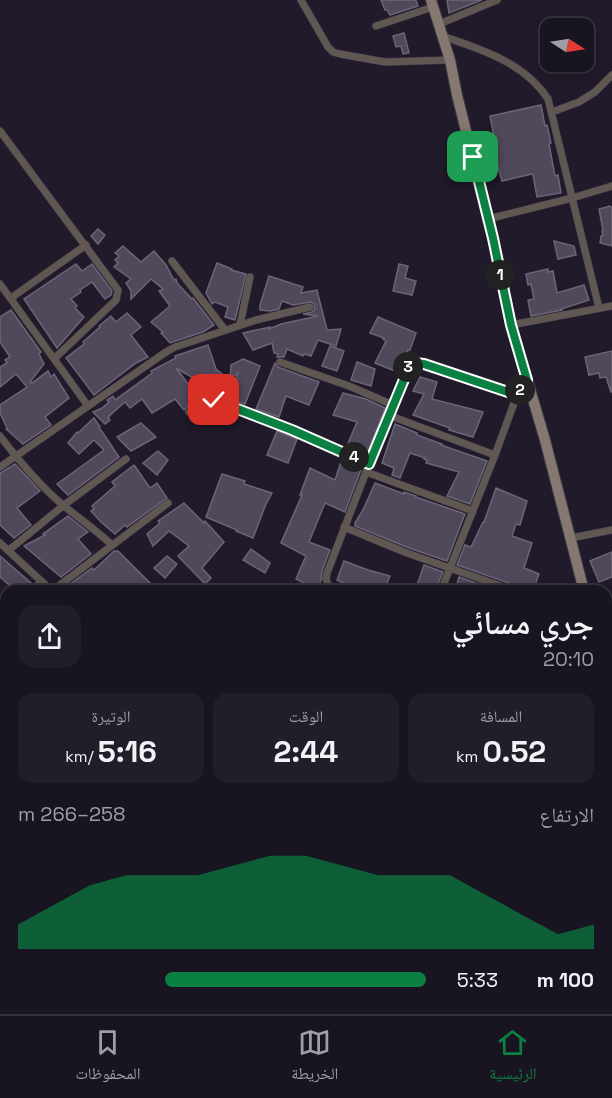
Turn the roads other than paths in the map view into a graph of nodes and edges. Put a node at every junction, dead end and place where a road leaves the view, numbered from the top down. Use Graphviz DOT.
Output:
graph roads {
  1 [pos="301,0"];
  2 [pos="497,0"];
  3 [pos="432,4"];
  4 [pos="439,24"];
  5 [pos="376,26"];
  6 [pos="442,36"];
  7 [pos="450,60"];
  8 [pos="612,75"];
  9 [pos="552,112"];
  10 [pos="0,131"];
  11 [pos="612,186"];
  12 [pos="572,198"];
  13 [pos="488,219"];
  14 [pos="86,245"];
  15 [pos="172,261"];
  16 [pos="250,277"];
  17 [pos="0,284"];
  18 [pos="11,298"];
  19 [pos="612,306"];
  20 [pos="310,307"];
  21 [pos="599,308"];
  22 [pos="240,325"];
  23 [pos="511,325"];
  24 [pos="225,330"];
  25 [pos="55,358"];
  26 [pos="280,362"];
  27 [pos="527,380"];
  28 [pos="517,395"];
  29 [pos="393,405"];
  30 [pos="88,406"];
  31 [pos="189,412"];
  32 [pos="388,415"];
  33 [pos="0,436"];
  34 [pos="495,455"];
  35 [pos="15,457"];
  36 [pos="126,459"];
  37 [pos="369,464"];
  38 [pos="0,467"];
  39 [pos="366,472"];
  40 [pos="168,503"];
  41 [pos="64,506"];
  42 [pos="473,511"];
  43 [pos="344,527"];
  44 [pos="612,530"];
  45 [pos="571,538"];
  46 [pos="0,543"];
  47 [pos="112,545"];
  48 [pos="9,550"];
  49 [pos="450,568"];
  50 [pos="41,581"];
  51 [pos="37,585"];
  52 [pos="45,585"];
  53 [pos="60,585"];
  54 [pos="328,585"];
  55 [pos="443,585"];
  56 [pos="498,585"];
  57 [pos="583,585"];
  1 -- 7 [label="street"];
  2 -- 4 [label="street"];
  3 -- 4 [label="street"];
  3 -- 5 [label="street"];
  4 -- 6 [label="street"];
  6 -- 7 [label="street"];
  6 -- 9 [label="street"];
  7 -- 13 [label="street"];
  8 -- 9 [label="street"];
  9 -- 12 [label="street"];
  10 -- 14 [label="street"];
  11 -- 12 [label="street"];
  12 -- 13 [label="street"];
  12 -- 21 [label="street"];
  13 -- 23 [label="street"];
  14 -- 18 [label="street"];
  14 -- 25 [label="street"];
  15 -- 24 [label="street"];
  16 -- 22 [label="street"];
  17 -- 18 [label="street"];
  18 -- 25 [label="street"];
  19 -- 21 [label="street"];
  20 -- 22 [label="street"];
  21 -- 23 [label="street"];
  22 -- 24 [label="street"];
  23 -- 27 [label="street"];
  24 -- 30 [label="street"];
  25 -- 30 [label="street"];
  26 -- 29 [label="street"];
  27 -- 28 [label="street"];
  27 -- 45 [label="street"];
  28 -- 29 [label="street"];
  28 -- 34 [label="street"];
  29 -- 32 [label="street"];
  30 -- 35 [label="street"];
  31 -- 37 [label="street"];
  32 -- 34 [label="street"];
  32 -- 37 [label="street"];
  33 -- 35 [label="street"];
  34 -- 42 [label="street"];
  35 -- 38 [label="street"];
  35 -- 41 [label="street"];
  36 -- 41 [label="street"];
  37 -- 39 [label="street"];
  39 -- 42 [label="street"];
  39 -- 43 [label="street"];
  40 -- 47 [label="street"];
  41 -- 47 [label="street"];
  41 -- 48 [label="street"];
  42 -- 49 [label="street"];
  43 -- 49 [label="street"];
  43 -- 54 [label="street"];
  44 -- 45 [label="street"];
  45 -- 57 [label="street"];
  46 -- 48 [label="street"];
  47 -- 53 [label="street"];
  48 -- 50 [label="street"];
  49 -- 55 [label="street"];
  49 -- 56 [label="street"];
  50 -- 51 [label="street"];
  50 -- 52 [label="street"];
}
